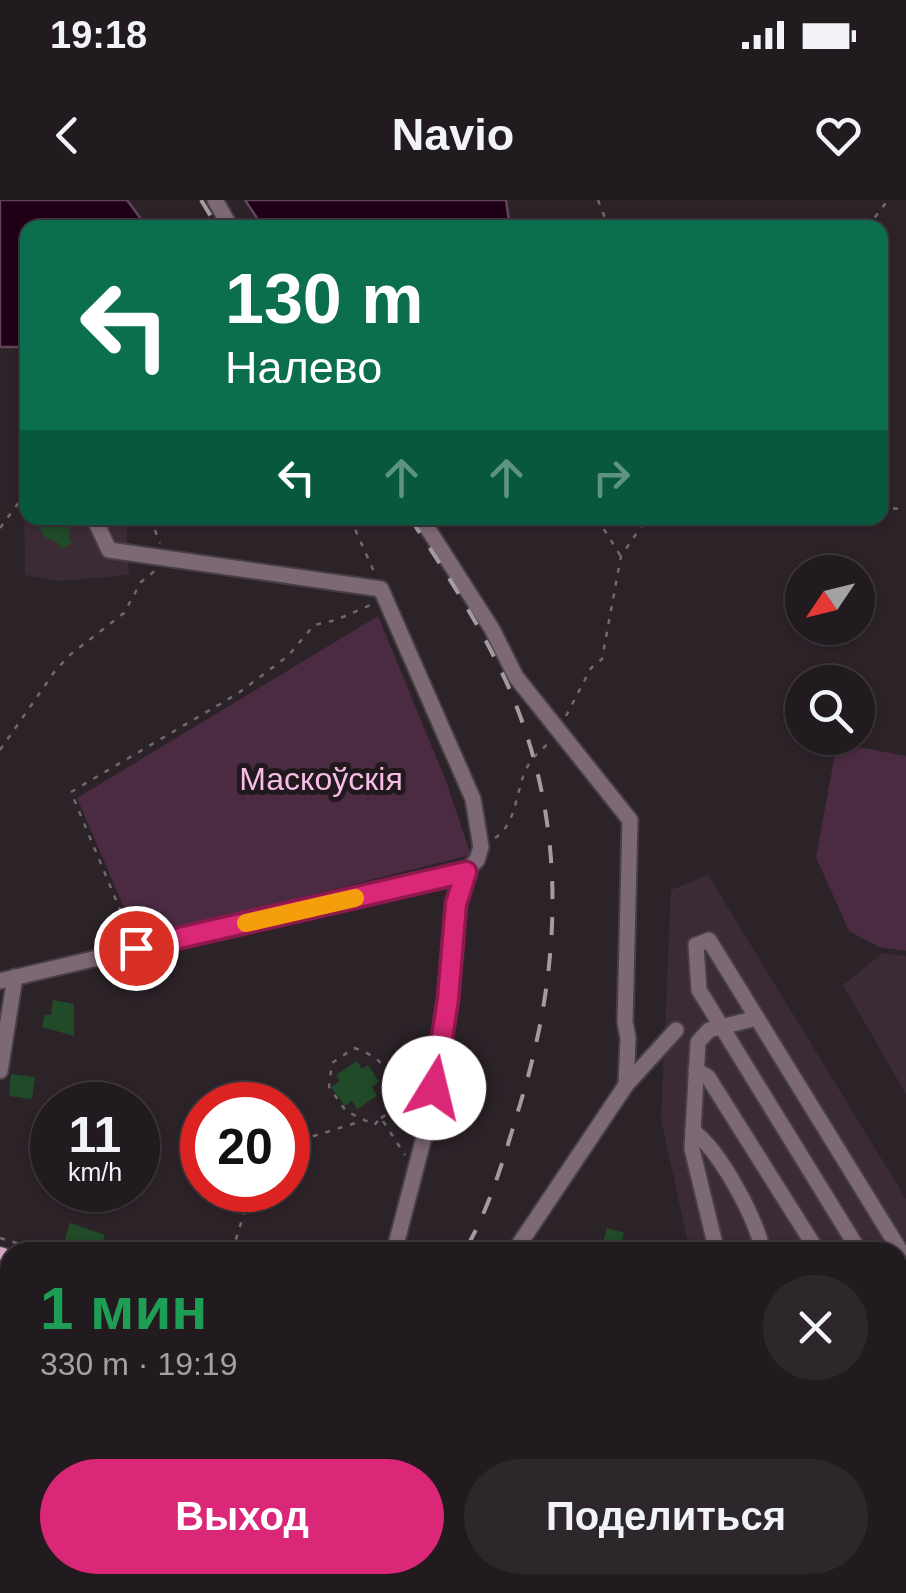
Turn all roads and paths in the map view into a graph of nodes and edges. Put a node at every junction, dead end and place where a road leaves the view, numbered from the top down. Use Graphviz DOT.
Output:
graph roads {
  1 [pos="20,501"];
  2 [pos="97,525"];
  3 [pos="153,525"];
  4 [pos="353,525"];
  5 [pos="426,525"];
  6 [pos="601,525"];
  7 [pos="643,525"];
  8 [pos="0,528"];
  9 [pos="620,556"];
  10 [pos="168,558"];
  11 [pos="383,594"];
  12 [pos="559,730"];
  13 [pos="0,750"];
  14 [pos="481,847"];
  15 [pos="466,872"];
  16 [pos="136,948"];
  17 [pos="8,979"];
  18 [pos="757,1018"];
  19 [pos="723,1029"];
  20 [pos="676,1030"];
  21 [pos="696,1070"];
  22 [pos="0,1071"];
  23 [pos="626,1086"];
  24 [pos="381,1118"];
  25 [pos="364,1121"];
  26 [pos="693,1131"];
  27 [pos="310,1137"];
  28 [pos="419,1162"];
  29 [pos="244,1212"];
  30 [pos="235,1242"];
  31 [pos="397,1242"];
  32 [pos="521,1242"];
  33 [pos="715,1242"];
  34 [pos="760,1242"];
  35 [pos="812,1242"];
  36 [pos="854,1242"];
  37 [pos="895,1242"];
  1 -- 8 [label="path"];
  2 -- 10 [label="street"];
  3 -- 10 [label="path"];
  4 -- 11 [label="path"];
  5 -- 12 [label="street"];
  6 -- 9 [label="path"];
  7 -- 9 [label="path"];
  9 -- 12 [label="path"];
  10 -- 11 [label="street"];
  10 -- 13 [label="path"];
  11 -- 14 [label="street"];
  11 -- 16 [label="path"];
  12 -- 14 [label="path"];
  12 -- 23 [label="street"];
  14 -- 15 [label="street"];
  15 -- 16 [label="street"];
  15 -- 28 [label="street"];
  16 -- 17 [label="street"];
  17 -- 22 [label="street"];
  18 -- 19 [label="street"];
  18 -- 19 [label="street"];
  18 -- 37 [label="street"];
  19 -- 21 [label="street"];
  19 -- 36 [label="street"];
  20 -- 23 [label="street"];
  21 -- 26 [label="street"];
  21 -- 35 [label="street"];
  23 -- 32 [label="street"];
  24 -- 25 [label="path"];
  24 -- 25 [label="path"];
  24 -- 28 [label="path"];
  25 -- 27 [label="path"];
  26 -- 33 [label="street"];
  26 -- 34 [label="street"];
  28 -- 31 [label="street"];
  29 -- 30 [label="path"];
}
